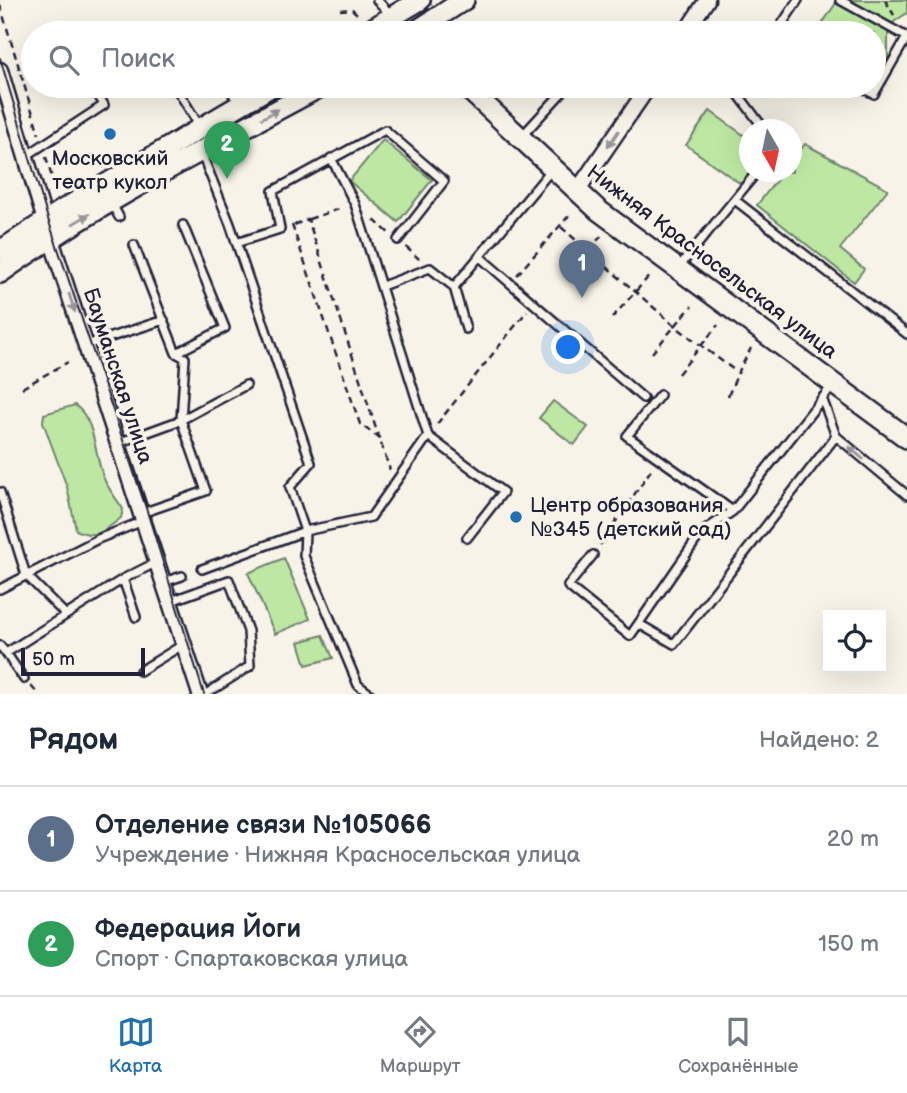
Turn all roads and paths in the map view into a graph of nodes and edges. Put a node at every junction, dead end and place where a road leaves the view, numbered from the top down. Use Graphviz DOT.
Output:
graph roads {
  1 [pos="377,0"];
  2 [pos="420,0"];
  3 [pos="464,0"];
  4 [pos="707,0"];
  5 [pos="798,0"];
  6 [pos="840,0"];
  7 [pos="0,5"];
  8 [pos="340,10"];
  9 [pos="393,17"];
  10 [pos="360,21"];
  11 [pos="378,21"];
  12 [pos="398,21"];
  13 [pos="430,21"];
  14 [pos="693,21"];
  15 [pos="784,21"];
  16 [pos="878,21"];
  17 [pos="886,25"];
  18 [pos="907,37"];
  19 [pos="0,70"];
  20 [pos="21,70"];
  21 [pos="886,73"];
  22 [pos="29,98"];
  23 [pos="100,98"];
  24 [pos="182,98"];
  25 [pos="236,98"];
  26 [pos="251,98"];
  27 [pos="300,98"];
  28 [pos="478,98"];
  29 [pos="557,98"];
  30 [pos="641,98"];
  31 [pos="741,98"];
  32 [pos="240,104"];
  33 [pos="757,119"];
  34 [pos="200,127"];
  35 [pos="520,138"];
  36 [pos="42,145"];
  37 [pos="201,151"];
  38 [pos="25,156"];
  39 [pos="331,158"];
  40 [pos="552,168"];
  41 [pos="749,182"];
  42 [pos="55,188"];
  43 [pos="577,191"];
  44 [pos="735,200"];
  45 [pos="572,212"];
  46 [pos="184,225"];
  47 [pos="294,225"];
  48 [pos="561,227"];
  49 [pos="47,229"];
  50 [pos="280,229"];
  51 [pos="601,236"];
  52 [pos="398,240"];
  53 [pos="236,243"];
  54 [pos="134,245"];
  55 [pos="0,251"];
  56 [pos="589,251"];
  57 [pos="480,257"];
  58 [pos="679,268"];
  59 [pos="0,273"];
  60 [pos="651,274"];
  61 [pos="567,278"];
  62 [pos="510,283"];
  63 [pos="382,286"];
  64 [pos="454,287"];
  65 [pos="636,290"];
  66 [pos="534,303"];
  67 [pos="692,306"];
  68 [pos="612,318"];
  69 [pos="164,320"];
  70 [pos="718,325"];
  71 [pos="676,326"];
  72 [pos="466,329"];
  73 [pos="907,334"];
  74 [pos="86,345"];
  75 [pos="701,346"];
  76 [pos="751,348"];
  77 [pos="176,353"];
  78 [pos="652,353"];
  79 [pos="68,362"];
  80 [pos="738,373"];
  81 [pos="678,374"];
  82 [pos="246,385"];
  83 [pos="22,388"];
  84 [pos="828,390"];
  85 [pos="660,396"];
  86 [pos="728,396"];
  87 [pos="643,398"];
  88 [pos="181,420"];
  89 [pos="428,436"];
  90 [pos="836,436"];
  91 [pos="379,438"];
  92 [pos="907,438"];
  93 [pos="118,443"];
  94 [pos="659,458"];
  95 [pos="395,484"];
  96 [pos="0,492"];
  97 [pos="907,495"];
  98 [pos="733,511"];
  99 [pos="143,517"];
  100 [pos="305,531"];
  101 [pos="467,538"];
  102 [pos="593,555"];
  103 [pos="158,562"];
  104 [pos="202,569"];
  105 [pos="26,575"];
  106 [pos="182,576"];
  107 [pos="123,579"];
  108 [pos="164,582"];
  109 [pos="0,589"];
  110 [pos="171,601"];
  111 [pos="66,615"];
  112 [pos="136,617"];
  113 [pos="639,624"];
  114 [pos="184,644"];
  115 [pos="0,646"];
  116 [pos="6,653"];
  117 [pos="140,671"];
  118 [pos="24,679"];
  119 [pos="198,693"];
  120 [pos="370,694"];
  1 -- 9 [label="lane"];
  2 -- 9 [label="main road"];
  3 -- 13 [label="main road"];
  4 -- 14 [label="street"];
  5 -- 15 [label="lane"];
  6 -- 16 [label="lane"];
  7 -- 20 [label="path"];
  8 -- 10 [label="path"];
  9 -- 11 [label="main road"];
  9 -- 12 [label="main road"];
  17 -- 18 [label="lane"];
  18 -- 21 [label="lane"];
  19 -- 38 [label="street, Бауманская улица"];
  22 -- 36 [label="path"];
  23 -- 36 [label="lane"];
  24 -- 34 [label="lane"];
  25 -- 32 [label="lane"];
  26 -- 32 [label="main road"];
  37 -- 27 [label="main road, one-way"];
  28 -- 35 [label="main road, Нижняя Красносельская улица"];
  29 -- 35 [label="lane"];
  30 -- 43 [label="street, one-way"];
  31 -- 33 [label="lane"];
  32 -- 34 [label="main road"];
  34 -- 49 [label="main road"];
  35 -- 40 [label="main road, Нижняя Красносельская улица"];
  36 -- 38 [label="lane"];
  36 -- 42 [label="path"];
  49 -- 37 [label="main road, one-way"];
  37 -- 53 [label="lane"];
  38 -- 49 [label="street, Бауманская улица"];
  39 -- 50 [label="lane"];
  39 -- 52 [label="lane"];
  39 -- 63 [label="lane"];
  40 -- 43 [label="main road, Нижняя Красносельская улица"];
  40 -- 57 [label="lane"];
  41 -- 44 [label="lane"];
  43 -- 58 [label="main road, Нижняя Красносельская улица"];
  44 -- 58 [label="lane"];
  44 -- 73 [label="lane"];
  45 -- 48 [label="path"];
  46 -- 77 [label="lane"];
  47 -- 50 [label="path"];
  47 -- 91 [label="path"];
  47 -- 91 [label="path"];
  48 -- 56 [label="path"];
  48 -- 62 [label="path"];
  49 -- 55 [label="main road"];
  49 -- 59 [label="main road"];
  49 -- 74 [label="street, Бауманская улица, one-way"];
  50 -- 53 [label="lane"];
  51 -- 56 [label="path"];
  53 -- 100 [label="lane"];
  54 -- 69 [label="lane"];
  56 -- 61 [label="path"];
  56 -- 65 [label="path"];
  57 -- 62 [label="lane"];
  57 -- 64 [label="lane"];
  58 -- 84 [label="main road, Нижняя Красносельская улица"];
  60 -- 65 [label="path"];
  62 -- 66 [label="lane"];
  63 -- 64 [label="lane"];
  63 -- 89 [label="lane"];
  64 -- 72 [label="lane"];
  65 -- 68 [label="path"];
  65 -- 71 [label="path"];
  66 -- 87 [label="lane"];
  66 -- 89 [label="path"];
  67 -- 71 [label="path"];
  69 -- 74 [label="lane"];
  69 -- 77 [label="lane"];
  70 -- 75 [label="path"];
  71 -- 75 [label="path"];
  71 -- 78 [label="path"];
  74 -- 93 [label="street, Бауманская улица"];
  75 -- 80 [label="path"];
  75 -- 81 [label="path"];
  76 -- 80 [label="path"];
  77 -- 88 [label="lane"];
  79 -- 83 [label="path"];
  80 -- 86 [label="path"];
  82 -- 88 [label="lane"];
  84 -- 90 [label="lane"];
  84 -- 92 [label="main road, Нижняя Красносельская улица"];
  84 -- 98 [label="lane"];
  85 -- 94 [label="lane"];
  88 -- 93 [label="lane"];
  88 -- 99 [label="lane"];
  89 -- 95 [label="lane"];
  89 -- 101 [label="lane"];
  97 -- 90 [label="lane, one-way"];
  90 -- 113 [label="lane"];
  91 -- 95 [label="path"];
  93 -- 99 [label="street, Бауманская улица"];
  94 -- 98 [label="lane"];
  94 -- 102 [label="path"];
  95 -- 100 [label="lane"];
  96 -- 105 [label="lane"];
  98 -- 113 [label="lane"];
  99 -- 103 [label="street, Бауманская улица"];
  99 -- 105 [label="lane"];
  100 -- 104 [label="lane"];
  100 -- 120 [label="lane"];
  102 -- 113 [label="lane"];
  103 -- 107 [label="lane"];
  103 -- 108 [label="street, Бауманская улица"];
  105 -- 109 [label="lane"];
  105 -- 111 [label="lane"];
  106 -- 108 [label="lane"];
  107 -- 111 [label="lane"];
  107 -- 112 [label="lane"];
  108 -- 110 [label="street, Бауманская улица"];
  110 -- 114 [label="street, Бауманская улица"];
  110 -- 119 [label="lane"];
  111 -- 116 [label="lane"];
  114 -- 117 [label="lane"];
  114 -- 119 [label="street, Бауманская улица"];
  115 -- 116 [label="lane"];
  116 -- 118 [label="lane"];
}
